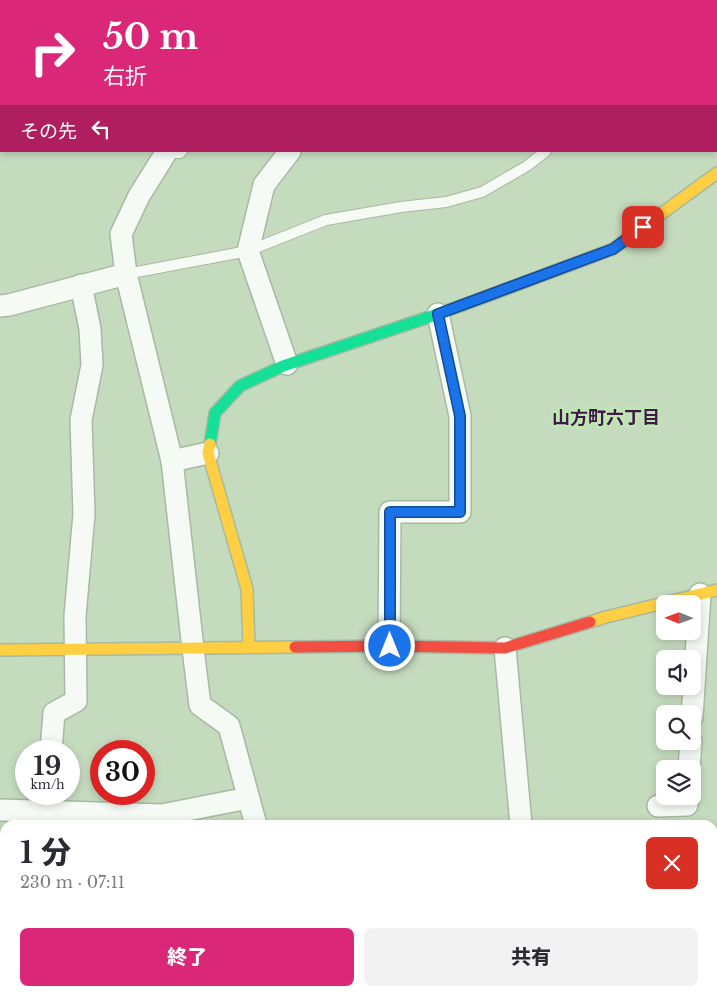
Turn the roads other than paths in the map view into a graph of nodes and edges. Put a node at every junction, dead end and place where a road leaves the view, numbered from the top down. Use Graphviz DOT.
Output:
graph roads {
  1 [pos="171,152"];
  2 [pos="289,152"];
  3 [pos="545,152"];
  4 [pos="717,173"];
  5 [pos="248,252"];
  6 [pos="126,274"];
  7 [pos="81,285"];
  8 [pos="0,306"];
  9 [pos="438,314"];
  10 [pos="287,364"];
  11 [pos="208,452"];
  12 [pos="172,461"];
  13 [pos="708,592"];
  14 [pos="390,646"];
  15 [pos="249,648"];
  16 [pos="505,648"];
  17 [pos="193,649"];
  18 [pos="0,650"];
  19 [pos="75,650"];
  20 [pos="693,705"];
  21 [pos="53,740"];
  22 [pos="248,798"];
  23 [pos="34,805"];
  24 [pos="69,805"];
  25 [pos="687,805"];
  26 [pos="658,806"];
  27 [pos="0,810"];
  28 [pos="255,820"];
  29 [pos="521,820"];
  1 -- 6 [label="street"];
  2 -- 5 [label="street"];
  3 -- 5 [label="lane"];
  4 -- 9 [label="street"];
  5 -- 6 [label="lane"];
  5 -- 10 [label="street"];
  6 -- 7 [label="street"];
  6 -- 12 [label="street"];
  7 -- 8 [label="street"];
  7 -- 19 [label="street"];
  9 -- 10 [label="street"];
  9 -- 14 [label="street"];
  10 -- 11 [label="street"];
  11 -- 12 [label="street"];
  11 -- 15 [label="street"];
  12 -- 17 [label="street"];
  13 -- 16 [label="street"];
  13 -- 20 [label="street"];
  14 -- 15 [label="street"];
  14 -- 16 [label="street"];
  15 -- 17 [label="street"];
  16 -- 29 [label="street"];
  17 -- 19 [label="street"];
  17 -- 22 [label="street"];
  18 -- 19 [label="street"];
  19 -- 21 [label="street"];
  22 -- 24 [label="street"];
  22 -- 28 [label="street"];
  23 -- 27 [label="street"];
  25 -- 26 [label="street"];
}
